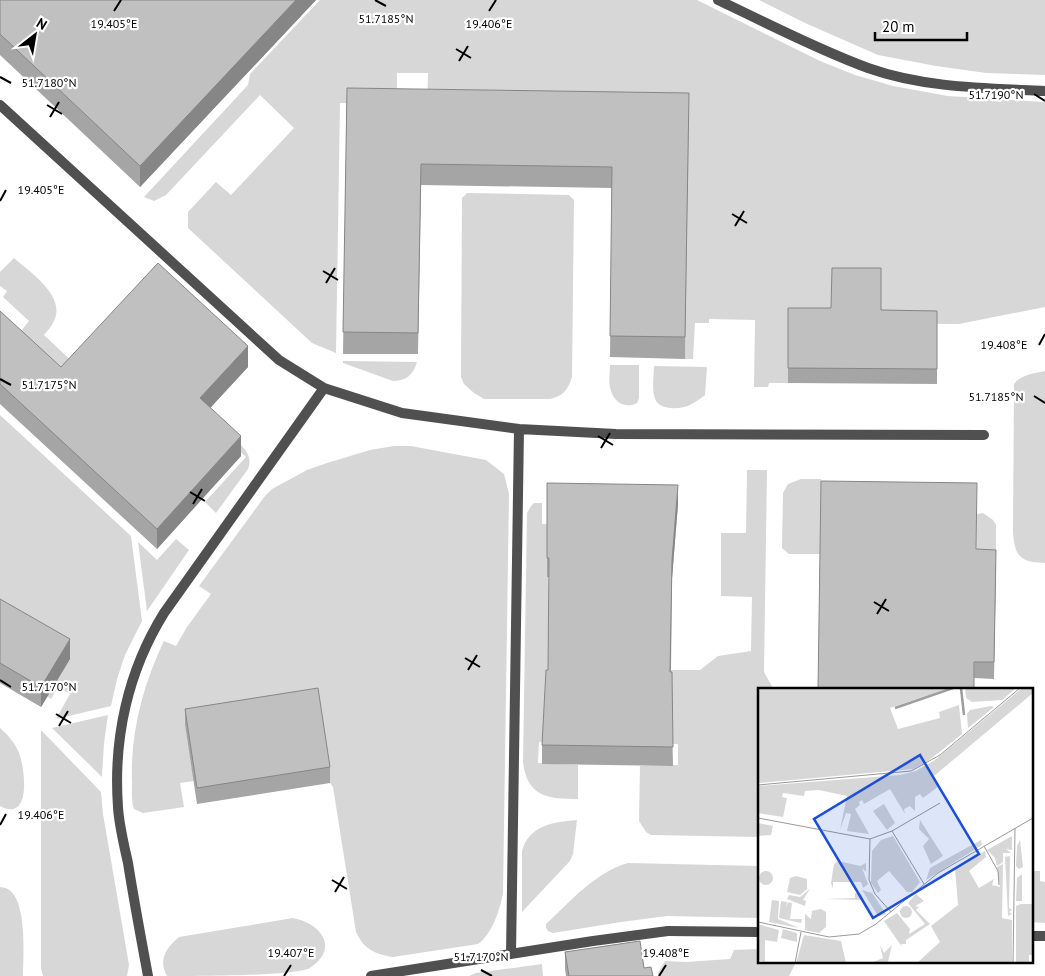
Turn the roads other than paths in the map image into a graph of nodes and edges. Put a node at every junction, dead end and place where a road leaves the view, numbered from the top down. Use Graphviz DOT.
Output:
graph roads {
  1 [pos="718,0"];
  2 [pos="1045,90"];
  3 [pos="0,105"];
  4 [pos="324,388"];
  5 [pos="519,429"];
  6 [pos="984,435"];
  7 [pos="758,932"];
  8 [pos="1032,936"];
  9 [pos="1045,936"];
  10 [pos="511,954"];
  11 [pos="148,976"];
  12 [pos="371,976"];
  1 -- 2 [label="street"];
  3 -- 4 [label="street"];
  4 -- 5 [label="street"];
  4 -- 11 [label="street"];
  5 -- 6 [label="street"];
  5 -- 10 [label="street"];
  7 -- 10 [label="street"];
  8 -- 9 [label="street"];
  10 -- 12 [label="street"];
}
